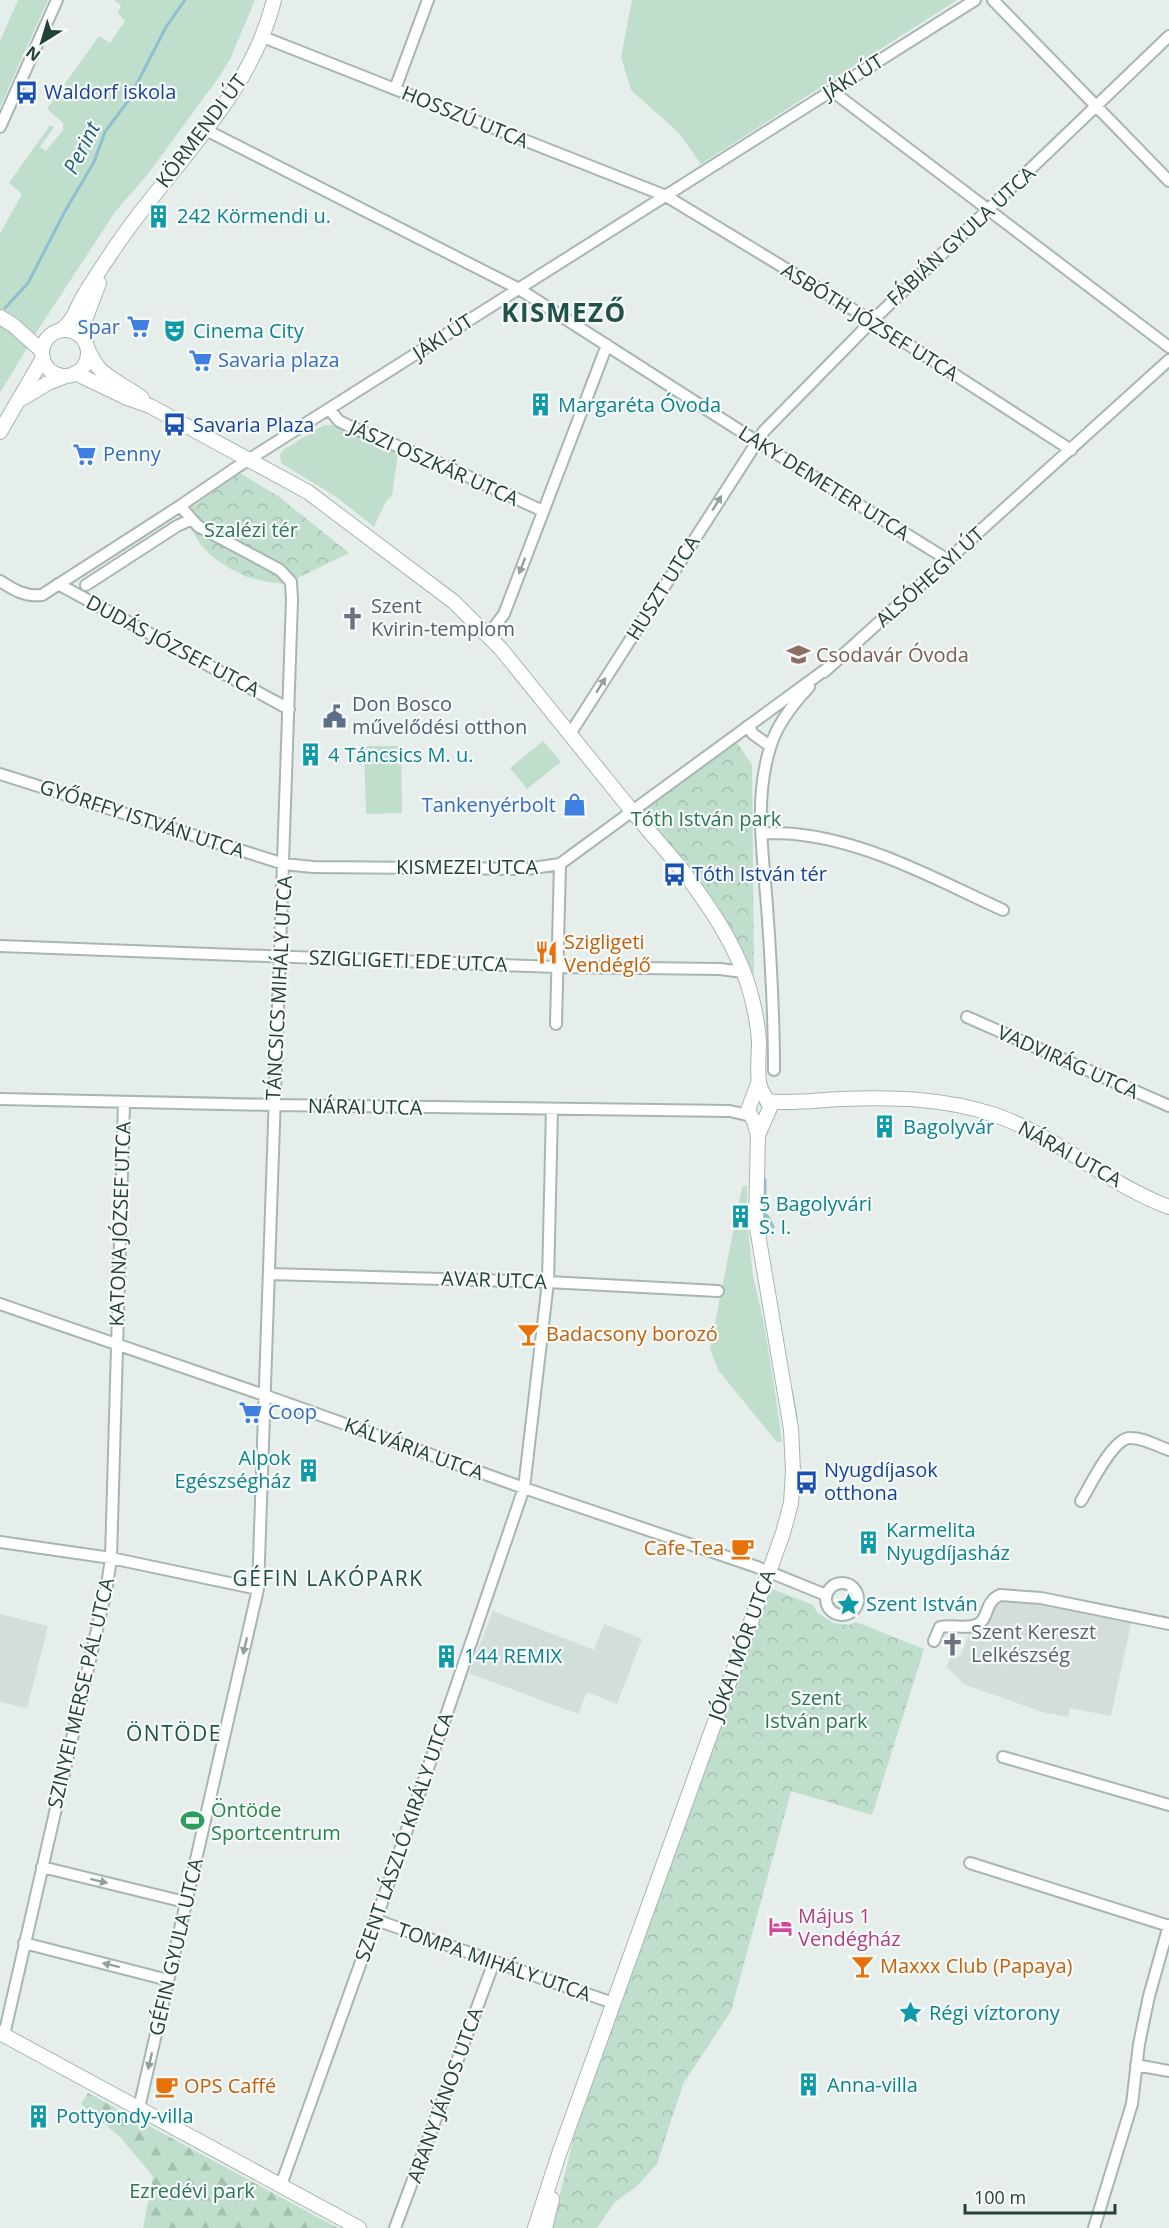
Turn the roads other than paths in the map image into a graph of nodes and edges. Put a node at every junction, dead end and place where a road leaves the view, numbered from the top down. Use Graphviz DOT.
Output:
graph roads {
  1 [pos="57,0"];
  2 [pos="274,0"];
  3 [pos="428,0"];
  4 [pos="975,0"];
  5 [pos="993,0"];
  6 [pos="1169,36"];
  7 [pos="263,37"];
  8 [pos="395,89"];
  9 [pos="832,91"];
  10 [pos="1097,107"];
  11 [pos="0,127"];
  12 [pos="206,130"];
  13 [pos="1169,181"];
  14 [pos="666,196"];
  15 [pos="989,210"];
  16 [pos="111,254"];
  17 [pos="519,289"];
  18 [pos="0,316"];
  19 [pos="872,321"];
  20 [pos="20,329"];
  21 [pos="56,333"];
  22 [pos="607,345"];
  23 [pos="87,346"];
  24 [pos="1169,347"];
  25 [pos="43,355"];
  26 [pos="1169,360"];
  27 [pos="70,375"];
  28 [pos="19,401"];
  29 [pos="150,406"];
  30 [pos="330,410"];
  31 [pos="0,432"];
  32 [pos="756,441"];
  33 [pos="1071,450"];
  34 [pos="250,459"];
  35 [pos="180,506"];
  36 [pos="543,511"];
  37 [pos="190,520"];
  38 [pos="948,560"];
  39 [pos="0,581"];
  40 [pos="58,584"];
  41 [pos="86,585"];
  42 [pos="488,635"];
  43 [pos="829,667"];
  44 [pos="289,709"];
  45 [pos="748,726"];
  46 [pos="570,735"];
  47 [pos="770,746"];
  48 [pos="0,774"];
  49 [pos="632,811"];
  50 [pos="762,833"];
  51 [pos="284,864"];
  52 [pos="560,864"];
  53 [pos="1003,910"];
  54 [pos="0,946"];
  55 [pos="281,956"];
  56 [pos="557,967"];
  57 [pos="743,972"];
  58 [pos="967,1017"];
  59 [pos="556,1024"];
  60 [pos="774,1070"];
  61 [pos="759,1081"];
  62 [pos="0,1099"];
  63 [pos="124,1103"];
  64 [pos="273,1105"];
  65 [pos="1169,1106"];
  66 [pos="768,1107"];
  67 [pos="552,1109"];
  68 [pos="750,1110"];
  69 [pos="758,1135"];
  70 [pos="1169,1207"];
  71 [pos="270,1274"];
  72 [pos="548,1282"];
  73 [pos="718,1291"];
  74 [pos="0,1304"];
  75 [pos="117,1346"];
  76 [pos="264,1395"];
  77 [pos="1169,1450"];
  78 [pos="524,1488"];
  79 [pos="1082,1501"];
  80 [pos="0,1542"];
  81 [pos="111,1558"];
  82 [pos="769,1571"];
  83 [pos="258,1589"];
  84 [pos="826,1595"];
  85 [pos="1169,1624"];
  86 [pos="934,1641"];
  87 [pos="1003,1757"];
  88 [pos="1169,1805"];
  89 [pos="970,1863"];
  90 [pos="42,1867"];
  91 [pos="185,1902"];
  92 [pos="376,1920"];
  93 [pos="1169,1926"];
  94 [pos="24,1943"];
  95 [pos="494,1962"];
  96 [pos="168,1980"];
  97 [pos="613,2003"];
  98 [pos="2,2034"];
  99 [pos="1136,2065"];
  100 [pos="1169,2071"];
  101 [pos="139,2108"];
  102 [pos="567,2136"];
  103 [pos="281,2185"];
  104 [pos="359,2228"];
  105 [pos="395,2228"];
  106 [pos="533,2228"];
  107 [pos="545,2228"];
  108 [pos="1094,2228"];
  1 -- 11 [label="street"];
  2 -- 7 [label="street, KÖRMENDI ÚT"];
  3 -- 8 [label="street"];
  4 -- 9 [label="street, JÁKI ÚT"];
  5 -- 10 [label="street"];
  6 -- 10 [label="street, FÁBIÁN GYULA UTCA"];
  7 -- 8 [label="street, HOSSZÚ UTCA"];
  7 -- 12 [label="street, KÖRMENDI ÚT"];
  8 -- 14 [label="street, HOSSZÚ UTCA"];
  9 -- 14 [label="street, JÁKI ÚT"];
  9 -- 15 [label="street"];
  10 -- 13 [label="street"];
  10 -- 15 [label="street, FÁBIÁN GYULA UTCA"];
  12 -- 16 [label="street, KÖRMENDI ÚT"];
  12 -- 17 [label="street, LAKY DEMETER UTCA"];
  14 -- 17 [label="street, JÁKI ÚT"];
  14 -- 19 [label="street, ASBÓTH JÓZSEF UTCA"];
  15 -- 19 [label="street, FÁBIÁN GYULA UTCA"];
  15 -- 24 [label="street"];
  16 -- 21 [label="street, KÖRMENDI ÚT"];
  16 -- 23 [label="street, KÖRMENDI ÚT"];
  17 -- 22 [label="street, LAKY DEMETER UTCA"];
  17 -- 30 [label="street, JÁKI ÚT"];
  18 -- 20 [label="street"];
  19 -- 32 [label="street, FÁBIÁN GYULA UTCA"];
  19 -- 33 [label="street, ASBÓTH JÓZSEF UTCA"];
  20 -- 21 [label="street"];
  20 -- 25 [label="street"];
  21 -- 23 [label="street"];
  21 -- 25 [label="street"];
  22 -- 32 [label="street, LAKY DEMETER UTCA"];
  22 -- 36 [label="street"];
  23 -- 27 [label="street"];
  23 -- 29 [label="street"];
  25 -- 27 [label="street"];
  25 -- 28 [label="street"];
  26 -- 33 [label="street, ALSÓHEGYI ÚT"];
  27 -- 28 [label="street"];
  27 -- 29 [label="street"];
  28 -- 31 [label="street"];
  29 -- 34 [label="street"];
  30 -- 34 [label="street, JÁKI ÚT"];
  30 -- 36 [label="street, JÁSZI OSZKÁR UTCA"];
  32 -- 38 [label="street, LAKY DEMETER UTCA"];
  46 -- 32 [label="street, HUSZT UTCA, one-way"];
  33 -- 38 [label="street, ALSÓHEGYI ÚT"];
  34 -- 35 [label="street, JÁKI ÚT"];
  34 -- 42 [label="street"];
  35 -- 37 [label="street"];
  35 -- 40 [label="street, JÁKI ÚT"];
  36 -- 42 [label="street, one-way"];
  37 -- 41 [label="street"];
  37 -- 44 [label="street, TÁNCSICS MIHÁLY UTCA"];
  38 -- 43 [label="street, ALSÓHEGYI ÚT"];
  39 -- 40 [label="street, JÁKI ÚT"];
  40 -- 44 [label="street, DUDÁS JÓZSEF UTCA"];
  42 -- 46 [label="street"];
  43 -- 45 [label="street, KISMEZEI UTCA"];
  43 -- 47 [label="street, ALSÓHEGYI ÚT"];
  44 -- 51 [label="street, TÁNCSICS MIHÁLY UTCA"];
  45 -- 47 [label="street"];
  45 -- 49 [label="street, KISMEZEI UTCA"];
  46 -- 49 [label="street"];
  47 -- 50 [label="street, ALSÓHEGYI ÚT"];
  48 -- 51 [label="street, GYŐRFFY ISTVÁN UTCA"];
  49 -- 52 [label="street, KISMEZEI UTCA"];
  49 -- 57 [label="street"];
  50 -- 53 [label="street"];
  50 -- 60 [label="street, ALSÓHEGYI ÚT"];
  51 -- 52 [label="street, KISMEZEI UTCA"];
  51 -- 55 [label="street, TÁNCSICS MIHÁLY UTCA"];
  52 -- 56 [label="street"];
  54 -- 55 [label="street, SZIGLIGETI EDE UTCA"];
  55 -- 56 [label="street, SZIGLIGETI EDE UTCA"];
  55 -- 64 [label="street, TÁNCSICS MIHÁLY UTCA"];
  56 -- 57 [label="street, SZIGLIGETI EDE UTCA"];
  56 -- 59 [label="street"];
  57 -- 61 [label="street"];
  58 -- 65 [label="street, VADVIRÁG UTCA"];
  61 -- 66 [label="street"];
  61 -- 68 [label="street"];
  62 -- 63 [label="street, NÁRAI UTCA"];
  63 -- 64 [label="street, NÁRAI UTCA"];
  63 -- 75 [label="street, KATONA JÓZSEF UTCA"];
  64 -- 67 [label="street, NÁRAI UTCA"];
  64 -- 71 [label="street, TÁNCSICS MIHÁLY UTCA"];
  66 -- 68 [label="street"];
  66 -- 68 [label="street"];
  66 -- 69 [label="street, JÓKAI MÓR UTCA"];
  66 -- 70 [label="street, NÁRAI UTCA"];
  67 -- 68 [label="street, NÁRAI UTCA"];
  67 -- 72 [label="street, SZENT LÁSZLÓ KIRÁLY UTCA"];
  68 -- 69 [label="street, JÓKAI MÓR UTCA"];
  69 -- 82 [label="street, JÓKAI MÓR UTCA"];
  71 -- 72 [label="street, AVAR UTCA"];
  71 -- 76 [label="street, TÁNCSICS MIHÁLY UTCA"];
  72 -- 73 [label="street, AVAR UTCA"];
  72 -- 78 [label="street, SZENT LÁSZLÓ KIRÁLY UTCA"];
  74 -- 75 [label="street, KÁLVÁRIA UTCA"];
  75 -- 76 [label="street, KÁLVÁRIA UTCA"];
  75 -- 81 [label="street, SZINYEI MERSE PÁL UTCA"];
  76 -- 78 [label="street, KÁLVÁRIA UTCA"];
  76 -- 83 [label="street, GÉFIN GYULA UTCA"];
  77 -- 79 [label="street"];
  78 -- 82 [label="street, KÁLVÁRIA UTCA"];
  78 -- 92 [label="street, SZENT LÁSZLÓ KIRÁLY UTCA"];
  80 -- 81 [label="street"];
  81 -- 83 [label="street"];
  81 -- 90 [label="street, SZINYEI MERSE PÁL UTCA"];
  82 -- 84 [label="street, KÁLVÁRIA UTCA"];
  82 -- 97 [label="street, JÓKAI MÓR UTCA"];
  83 -- 91 [label="street, GÉFIN GYULA UTCA, one-way"];
  85 -- 86 [label="street"];
  87 -- 88 [label="street"];
  89 -- 93 [label="street"];
  90 -- 91 [label="street, one-way"];
  90 -- 94 [label="street, SZINYEI MERSE PÁL UTCA"];
  91 -- 96 [label="street, GÉFIN GYULA UTCA"];
  92 -- 95 [label="street, TOMPA MIHÁLY UTCA"];
  92 -- 103 [label="street, SZENT LÁSZLÓ KIRÁLY UTCA"];
  93 -- 99 [label="street"];
  96 -- 94 [label="street, one-way"];
  94 -- 98 [label="street, SZINYEI MERSE PÁL UTCA"];
  95 -- 97 [label="street, TOMPA MIHÁLY UTCA"];
  95 -- 105 [label="street, ARANY JÁNOS UTCA"];
  96 -- 101 [label="street, GÉFIN GYULA UTCA, one-way"];
  97 -- 102 [label="street, JÓKAI MÓR UTCA"];
  98 -- 101 [label="street"];
  99 -- 100 [label="street"];
  99 -- 108 [label="street"];
  101 -- 103 [label="street"];
  102 -- 106 [label="street, JÓKAI MÓR UTCA"];
  102 -- 107 [label="street, JÓKAI MÓR UTCA"];
  103 -- 104 [label="street"];
}
